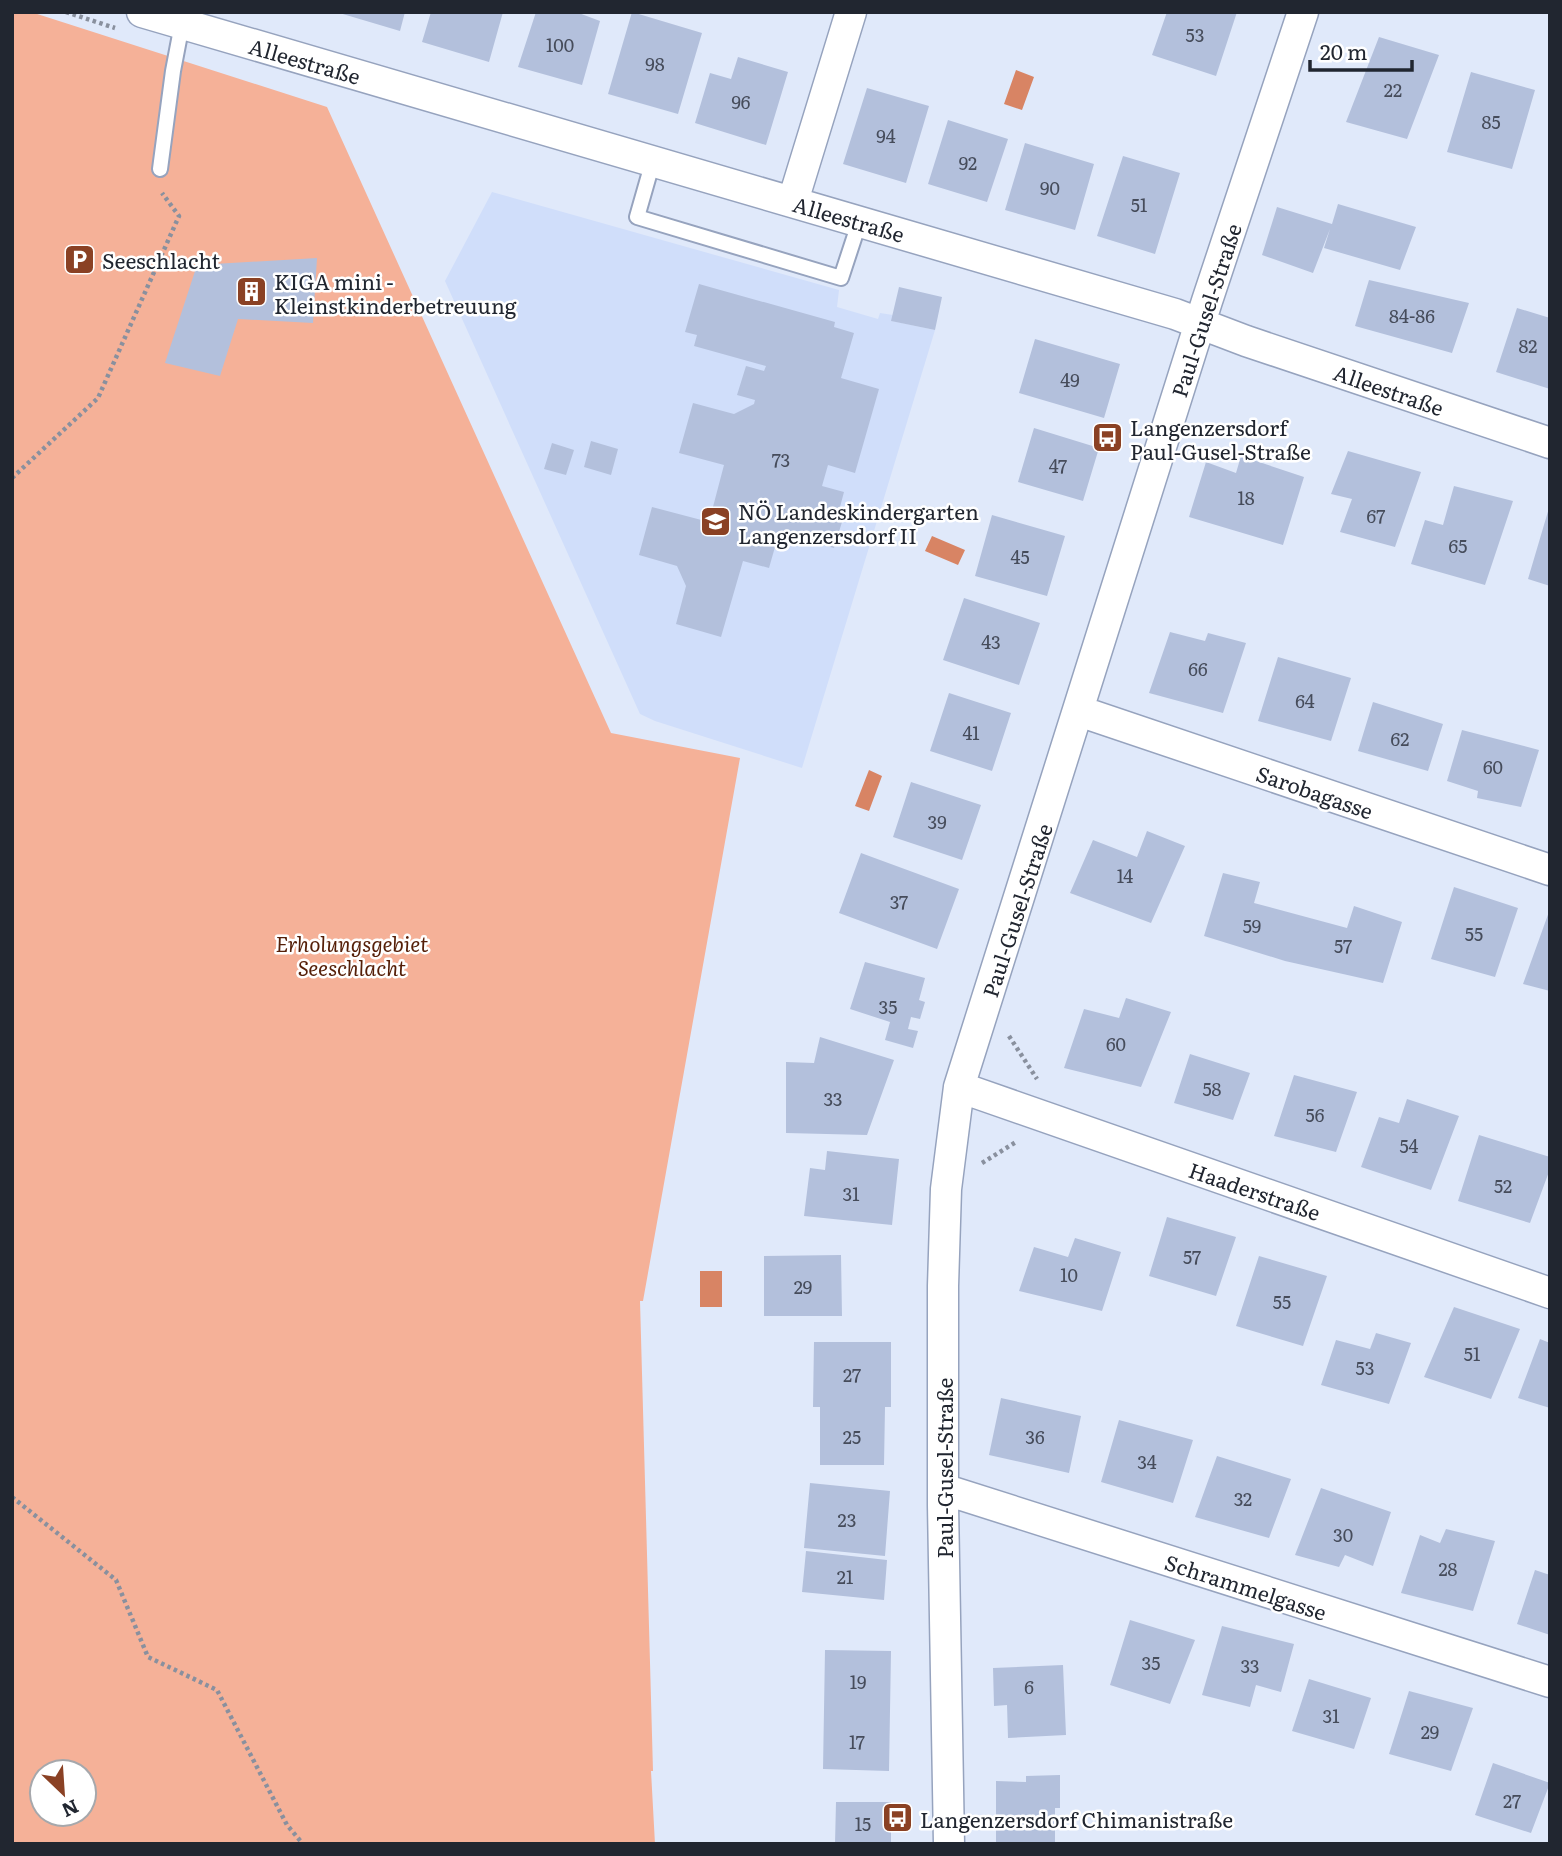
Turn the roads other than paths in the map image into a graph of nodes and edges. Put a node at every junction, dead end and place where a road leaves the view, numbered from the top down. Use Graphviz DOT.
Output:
graph roads {
  1 [pos="142,12"];
  2 [pos="852,12"];
  3 [pos="1303,12"];
  4 [pos="182,24"];
  5 [pos="653,161"];
  6 [pos="160,169"];
  7 [pos="793,201"];
  8 [pos="860,220"];
  9 [pos="1200,322"];
  10 [pos="1550,443"];
  11 [pos="1079,711"];
  12 [pos="1550,870"];
  13 [pos="960,1087"];
  14 [pos="1550,1293"];
  15 [pos="943,1489"];
  16 [pos="1550,1682"];
  17 [pos="949,1844"];
  1 -- 4 [label="street, Alleestraße"];
  2 -- 7 [label="street"];
  3 -- 9 [label="street, Paul-Gusel-Straße"];
  4 -- 5 [label="street, Alleestraße"];
  4 -- 6 [label="lane"];
  5 -- 7 [label="street, Alleestraße"];
  5 -- 8 [label="lane"];
  7 -- 8 [label="street, Alleestraße"];
  8 -- 9 [label="street, Alleestraße"];
  9 -- 10 [label="street, Alleestraße"];
  9 -- 11 [label="street, Paul-Gusel-Straße"];
  11 -- 12 [label="street, Sarobagasse"];
  11 -- 13 [label="street, Paul-Gusel-Straße"];
  13 -- 14 [label="street, Haaderstraße"];
  13 -- 15 [label="street, Paul-Gusel-Straße"];
  15 -- 16 [label="street, Schrammelgasse"];
  15 -- 17 [label="street, Paul-Gusel-Straße"];
}
